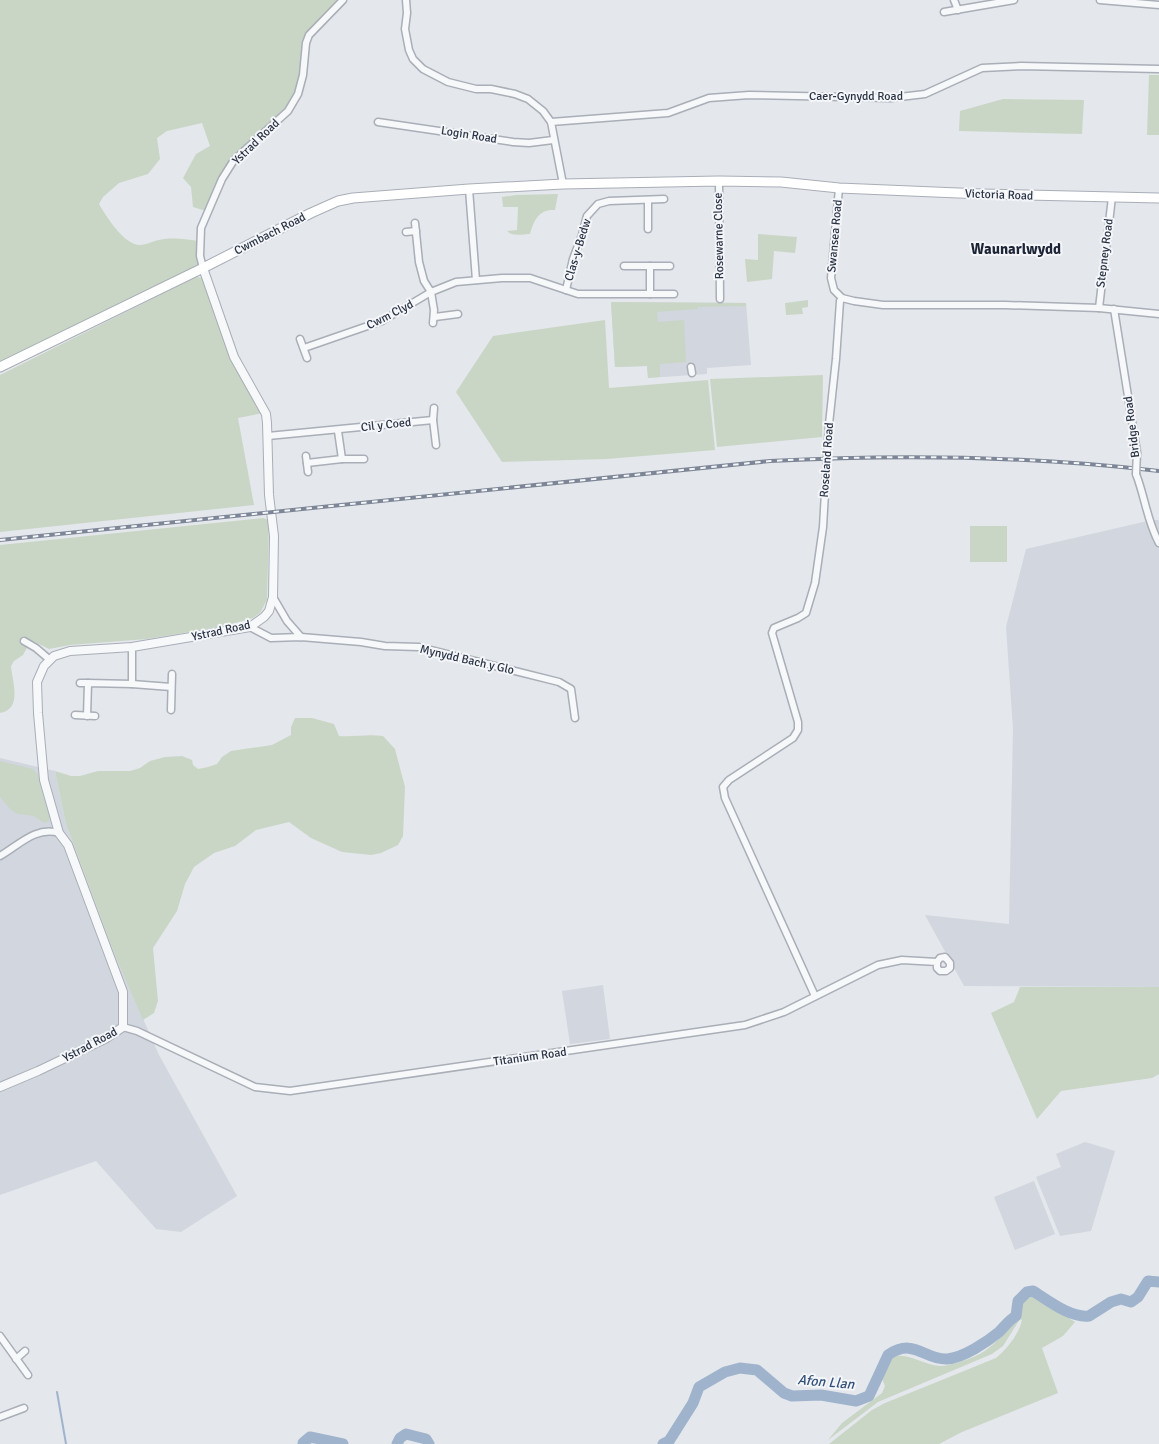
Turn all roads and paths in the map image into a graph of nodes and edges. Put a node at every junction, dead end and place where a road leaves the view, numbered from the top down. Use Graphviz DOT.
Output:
graph roads {
  1 [pos="343,0"];
  2 [pos="406,0"];
  3 [pos="954,0"];
  4 [pos="1014,0"];
  5 [pos="1100,0"];
  6 [pos="1159,5"];
  7 [pos="958,10"];
  8 [pos="944,12"];
  9 [pos="1159,69"];
  10 [pos="378,122"];
  11 [pos="551,122"];
  12 [pos="553,140"];
  13 [pos="718,181"];
  14 [pos="564,184"];
  15 [pos="839,188"];
  16 [pos="469,189"];
  17 [pos="1112,197"];
  18 [pos="1159,198"];
  19 [pos="664,199"];
  20 [pos="648,200"];
  21 [pos="415,223"];
  22 [pos="648,229"];
  23 [pos="416,231"];
  24 [pos="406,232"];
  25 [pos="624,266"];
  26 [pos="650,266"];
  27 [pos="670,266"];
  28 [pos="203,268"];
  29 [pos="476,280"];
  30 [pos="566,290"];
  31 [pos="431,292"];
  32 [pos="650,294"];
  33 [pos="674,294"];
  34 [pos="842,298"];
  35 [pos="720,299"];
  36 [pos="1099,308"];
  37 [pos="1114,309"];
  38 [pos="458,314"];
  39 [pos="1159,314"];
  40 [pos="300,339"];
  41 [pos="304,348"];
  42 [pos="307,358"];
  43 [pos="0,367"];
  44 [pos="434,408"];
  45 [pos="433,420"];
  46 [pos="338,431"];
  47 [pos="268,436"];
  48 [pos="436,445"];
  49 [pos="342,459"];
  50 [pos="364,459"];
  51 [pos="308,472"];
  52 [pos="1159,543"];
  53 [pos="274,597"];
  54 [pos="250,626"];
  55 [pos="301,637"];
  56 [pos="24,641"];
  57 [pos="132,647"];
  58 [pos="50,660"];
  59 [pos="172,674"];
  60 [pos="80,683"];
  61 [pos="88,683"];
  62 [pos="132,684"];
  63 [pos="171,687"];
  64 [pos="171,710"];
  65 [pos="75,715"];
  66 [pos="87,716"];
  67 [pos="95,716"];
  68 [pos="575,718"];
  69 [pos="59,833"];
  70 [pos="0,856"];
  71 [pos="936,962"];
  72 [pos="815,996"];
  73 [pos="123,1027"];
  74 [pos="0,1086"];
  75 [pos="0,1336"];
  76 [pos="25,1351"];
  77 [pos="16,1359"];
  78 [pos="28,1375"];
  79 [pos="24,1408"];
  80 [pos="0,1417"];
  1 -- 28 [label="street, Ystrad Road"];
  2 -- 11 [label="street"];
  3 -- 7 [label="street"];
  4 -- 7 [label="street"];
  5 -- 6 [label="street"];
  7 -- 8 [label="street"];
  9 -- 11 [label="street, Caer-Gynydd Road"];
  10 -- 12 [label="street, Login Road"];
  11 -- 12 [label="street"];
  12 -- 14 [label="street"];
  13 -- 14 [label="main road, Swansea Road"];
  13 -- 15 [label="main road, Swansea Road"];
  13 -- 35 [label="street, Rosewarne Close"];
  14 -- 16 [label="main road, Cwmbach Road"];
  15 -- 17 [label="main road, Victoria Road"];
  15 -- 34 [label="street, Swansea Road"];
  16 -- 28 [label="main road, Cwmbach Road"];
  16 -- 29 [label="street"];
  17 -- 18 [label="main road, Victoria Road"];
  17 -- 36 [label="street, Stepney Road"];
  19 -- 20 [label="street, Clas-y-Bedw"];
  20 -- 22 [label="street"];
  20 -- 30 [label="street, Clas-y-Bedw"];
  21 -- 23 [label="street"];
  23 -- 24 [label="street"];
  23 -- 31 [label="street"];
  25 -- 26 [label="street"];
  26 -- 27 [label="street"];
  26 -- 32 [label="street"];
  28 -- 43 [label="main road, Cwmbach Road"];
  28 -- 47 [label="street, Ystrad Road"];
  29 -- 30 [label="street, Cwm Clyd"];
  29 -- 31 [label="street, Cwm Clyd"];
  30 -- 32 [label="street, Cwm Clyd"];
  31 -- 38 [label="street"];
  31 -- 41 [label="street, Cwm Clyd"];
  32 -- 33 [label="street, Cwm Clyd"];
  34 -- 36 [label="street"];
  34 -- 72 [label="street, Roseland Road"];
  36 -- 37 [label="street"];
  37 -- 39 [label="street"];
  37 -- 52 [label="street, Bridge Road, bridge"];
  40 -- 41 [label="street"];
  41 -- 42 [label="street"];
  44 -- 45 [label="street"];
  45 -- 46 [label="street, Cil y Coed"];
  45 -- 48 [label="street"];
  46 -- 47 [label="street, Cil y Coed"];
  46 -- 49 [label="street"];
  47 -- 53 [label="street, Ystrad Road"];
  49 -- 50 [label="street"];
  49 -- 51 [label="street"];
  53 -- 54 [label="street, Ystrad Road"];
  53 -- 55 [label="street"];
  54 -- 55 [label="street, Mynydd Bach y Glo"];
  54 -- 57 [label="street, Ystrad Road"];
  55 -- 68 [label="street, Mynydd Bach y Glo"];
  56 -- 58 [label="street"];
  57 -- 58 [label="street, Ystrad Road"];
  57 -- 62 [label="street"];
  58 -- 69 [label="street, Ystrad Road"];
  59 -- 63 [label="street"];
  60 -- 61 [label="street"];
  61 -- 62 [label="street"];
  61 -- 66 [label="street"];
  62 -- 63 [label="street"];
  63 -- 64 [label="street"];
  65 -- 66 [label="street"];
  66 -- 67 [label="street"];
  69 -- 70 [label="street"];
  69 -- 73 [label="street, Ystrad Road"];
  71 -- 72 [label="street, Titanium Road"];
  72 -- 73 [label="street, Titanium Road"];
  73 -- 74 [label="street, Ystrad Road"];
  75 -- 77 [label="street"];
  76 -- 77 [label="street"];
  77 -- 78 [label="street"];
  79 -- 80 [label="street"];
}
